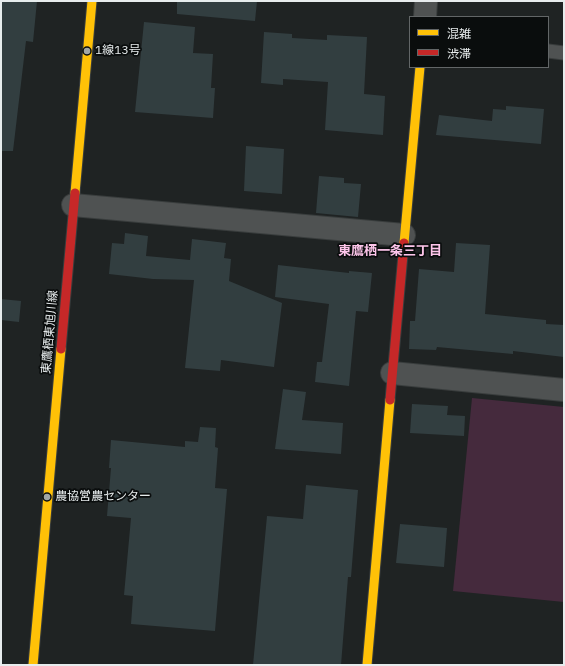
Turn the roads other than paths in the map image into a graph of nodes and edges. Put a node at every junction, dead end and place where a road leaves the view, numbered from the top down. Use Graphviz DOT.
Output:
graph roads {
  1 [pos="92,1"];
  2 [pos="426,1"];
  3 [pos="425,16"];
  4 [pos="549,51"];
  5 [pos="564,52"];
  6 [pos="420,68"];
  7 [pos="73,205"];
  8 [pos="404,236"];
  9 [pos="392,373"];
  10 [pos="564,390"];
  11 [pos="33,665"];
  12 [pos="367,665"];
  1 -- 7 [label="main road, 東鷹栖東旭川線"];
  2 -- 3 [label="street"];
  4 -- 5 [label="lane"];
  6 -- 8 [label="main road"];
  7 -- 8 [label="street"];
  7 -- 11 [label="main road, 東鷹栖東旭川線"];
  8 -- 9 [label="main road"];
  9 -- 10 [label="street"];
  9 -- 12 [label="main road"];
}
